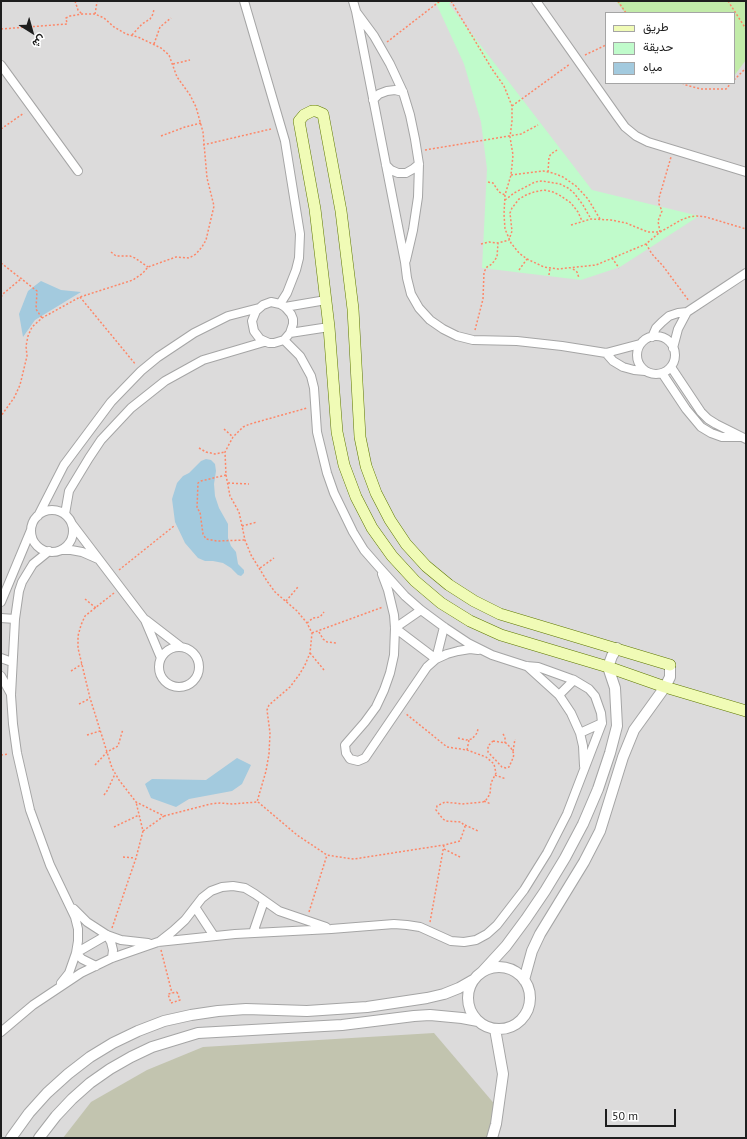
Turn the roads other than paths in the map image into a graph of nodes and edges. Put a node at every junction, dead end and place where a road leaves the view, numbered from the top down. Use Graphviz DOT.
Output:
graph roads {
  1 [pos="244,1"];
  2 [pos="352,1"];
  3 [pos="536,1"];
  4 [pos="356,11"];
  5 [pos="1,65"];
  6 [pos="403,92"];
  7 [pos="373,100"];
  8 [pos="419,164"];
  9 [pos="386,165"];
  10 [pos="78,171"];
  11 [pos="746,172"];
  12 [pos="405,262"];
  13 [pos="746,273"];
  14 [pos="326,300"];
  15 [pos="283,305"];
  16 [pos="259,308"];
  17 [pos="687,312"];
  18 [pos="329,327"];
  19 [pos="290,333"];
  20 [pos="652,336"];
  21 [pos="284,340"];
  22 [pos="264,342"];
  23 [pos="640,344"];
  24 [pos="674,348"];
  25 [pos="606,353"];
  26 [pos="671,367"];
  27 [pos="645,371"];
  28 [pos="662,373"];
  29 [pos="708,419"];
  30 [pos="701,427"];
  31 [pos="743,438"];
  32 [pos="65,514"];
  33 [pos="38,516"];
  34 [pos="72,524"];
  35 [pos="32,529"];
  36 [pos="61,550"];
  37 [pos="49,551"];
  38 [pos="101,560"];
  39 [pos="378,566"];
  40 [pos="1,602"];
  41 [pos="421,610"];
  42 [pos="1,618"];
  43 [pos="15,619"];
  44 [pos="145,620"];
  45 [pos="444,627"];
  46 [pos="396,628"];
  47 [pos="181,647"];
  48 [pos="617,648"];
  49 [pos="481,651"];
  50 [pos="1,658"];
  51 [pos="161,658"];
  52 [pos="436,659"];
  53 [pos="12,662"];
  54 [pos="670,665"];
  55 [pos="526,666"];
  56 [pos="608,667"];
  57 [pos="1,676"];
  58 [pos="574,680"];
  59 [pos="665,687"];
  60 [pos="11,695"];
  61 [pos="559,695"];
  62 [pos="746,710"];
  63 [pos="602,723"];
  64 [pos="580,733"];
  65 [pos="583,773"];
  66 [pos="264,901"];
  67 [pos="71,905"];
  68 [pos="195,907"];
  69 [pos="331,929"];
  70 [pos="253,933"];
  71 [pos="108,935"];
  72 [pos="214,936"];
  73 [pos="158,942"];
  74 [pos="76,953"];
  75 [pos="112,958"];
  76 [pos="96,966"];
  77 [pos="483,971"];
  78 [pos="473,980"];
  79 [pos="524,980"];
  80 [pos="55,990"];
  81 [pos="428,998"];
  82 [pos="430,1015"];
  83 [pos="478,1022"];
  84 [pos="495,1029"];
  85 [pos="1,1032"];
  86 [pos="11,1138"];
  87 [pos="39,1138"];
  88 [pos="492,1138"];
  1 -- 15 [label="street"];
  2 -- 4 [label="street"];
  3 -- 11 [label="street"];
  4 -- 6 [label="street"];
  4 -- 7 [label="street"];
  5 -- 10 [label="street"];
  6 -- 7 [label="street"];
  6 -- 8 [label="street"];
  7 -- 9 [label="street"];
  8 -- 9 [label="street"];
  8 -- 12 [label="street"];
  9 -- 12 [label="street"];
  12 -- 25 [label="street"];
  13 -- 17 [label="street"];
  14 -- 15 [label="street"];
  14 -- 18 [label="main road"];
  14 -- 48 [label="main road"];
  15 -- 16 [label="street"];
  15 -- 19 [label="street"];
  16 -- 22 [label="street"];
  16 -- 33 [label="street"];
  17 -- 20 [label="street"];
  17 -- 24 [label="street"];
  18 -- 19 [label="street"];
  18 -- 56 [label="main road"];
  19 -- 21 [label="street"];
  20 -- 23 [label="street"];
  20 -- 24 [label="street"];
  21 -- 22 [label="street"];
  21 -- 39 [label="street"];
  22 -- 32 [label="street"];
  23 -- 25 [label="street"];
  23 -- 27 [label="street"];
  24 -- 26 [label="street"];
  25 -- 27 [label="street"];
  26 -- 28 [label="street"];
  26 -- 29 [label="street"];
  27 -- 28 [label="street"];
  28 -- 30 [label="street"];
  29 -- 30 [label="street"];
  29 -- 31 [label="street"];
  30 -- 31 [label="street"];
  32 -- 33 [label="street"];
  32 -- 34 [label="street"];
  33 -- 35 [label="street"];
  34 -- 36 [label="street"];
  34 -- 38 [label="street"];
  35 -- 37 [label="street"];
  35 -- 40 [label="street"];
  36 -- 37 [label="street"];
  36 -- 38 [label="street"];
  37 -- 43 [label="street"];
  38 -- 44 [label="street"];
  39 -- 41 [label="street"];
  39 -- 46 [label="street"];
  41 -- 45 [label="street"];
  41 -- 46 [label="street"];
  42 -- 43 [label="street"];
  43 -- 53 [label="street"];
  44 -- 47 [label="street"];
  44 -- 51 [label="street"];
  45 -- 49 [label="street"];
  45 -- 52 [label="street"];
  46 -- 52 [label="street"];
  46 -- 52 [label="street"];
  47 -- 51 [label="street"];
  47 -- 51 [label="street"];
  48 -- 54 [label="main road"];
  48 -- 56 [label="street"];
  49 -- 52 [label="street"];
  49 -- 55 [label="street"];
  50 -- 53 [label="street"];
  53 -- 60 [label="street"];
  54 -- 59 [label="street"];
  55 -- 58 [label="street"];
  55 -- 61 [label="street"];
  56 -- 59 [label="main road"];
  56 -- 77 [label="street"];
  57 -- 60 [label="street"];
  58 -- 61 [label="street"];
  58 -- 63 [label="street"];
  59 -- 62 [label="main road"];
  59 -- 79 [label="street"];
  60 -- 67 [label="street"];
  61 -- 64 [label="street"];
  63 -- 64 [label="street"];
  63 -- 65 [label="street"];
  64 -- 65 [label="street"];
  65 -- 69 [label="street"];
  66 -- 68 [label="street"];
  66 -- 69 [label="street"];
  66 -- 70 [label="street"];
  67 -- 71 [label="street"];
  67 -- 74 [label="street"];
  68 -- 72 [label="street"];
  68 -- 73 [label="street"];
  69 -- 70 [label="street"];
  70 -- 72 [label="street"];
  71 -- 73 [label="street"];
  71 -- 74 [label="street"];
  71 -- 75 [label="street"];
  72 -- 73 [label="street"];
  73 -- 75 [label="street"];
  74 -- 76 [label="street"];
  74 -- 80 [label="street"];
  75 -- 76 [label="street"];
  76 -- 80 [label="street"];
  77 -- 78 [label="street"];
  77 -- 79 [label="street"];
  78 -- 81 [label="street"];
  78 -- 83 [label="street"];
  79 -- 84 [label="street"];
  80 -- 85 [label="street"];
  81 -- 82 [label="street"];
  81 -- 86 [label="street"];
  82 -- 83 [label="street"];
  82 -- 87 [label="street"];
  83 -- 84 [label="street"];
  84 -- 88 [label="street"];
}
